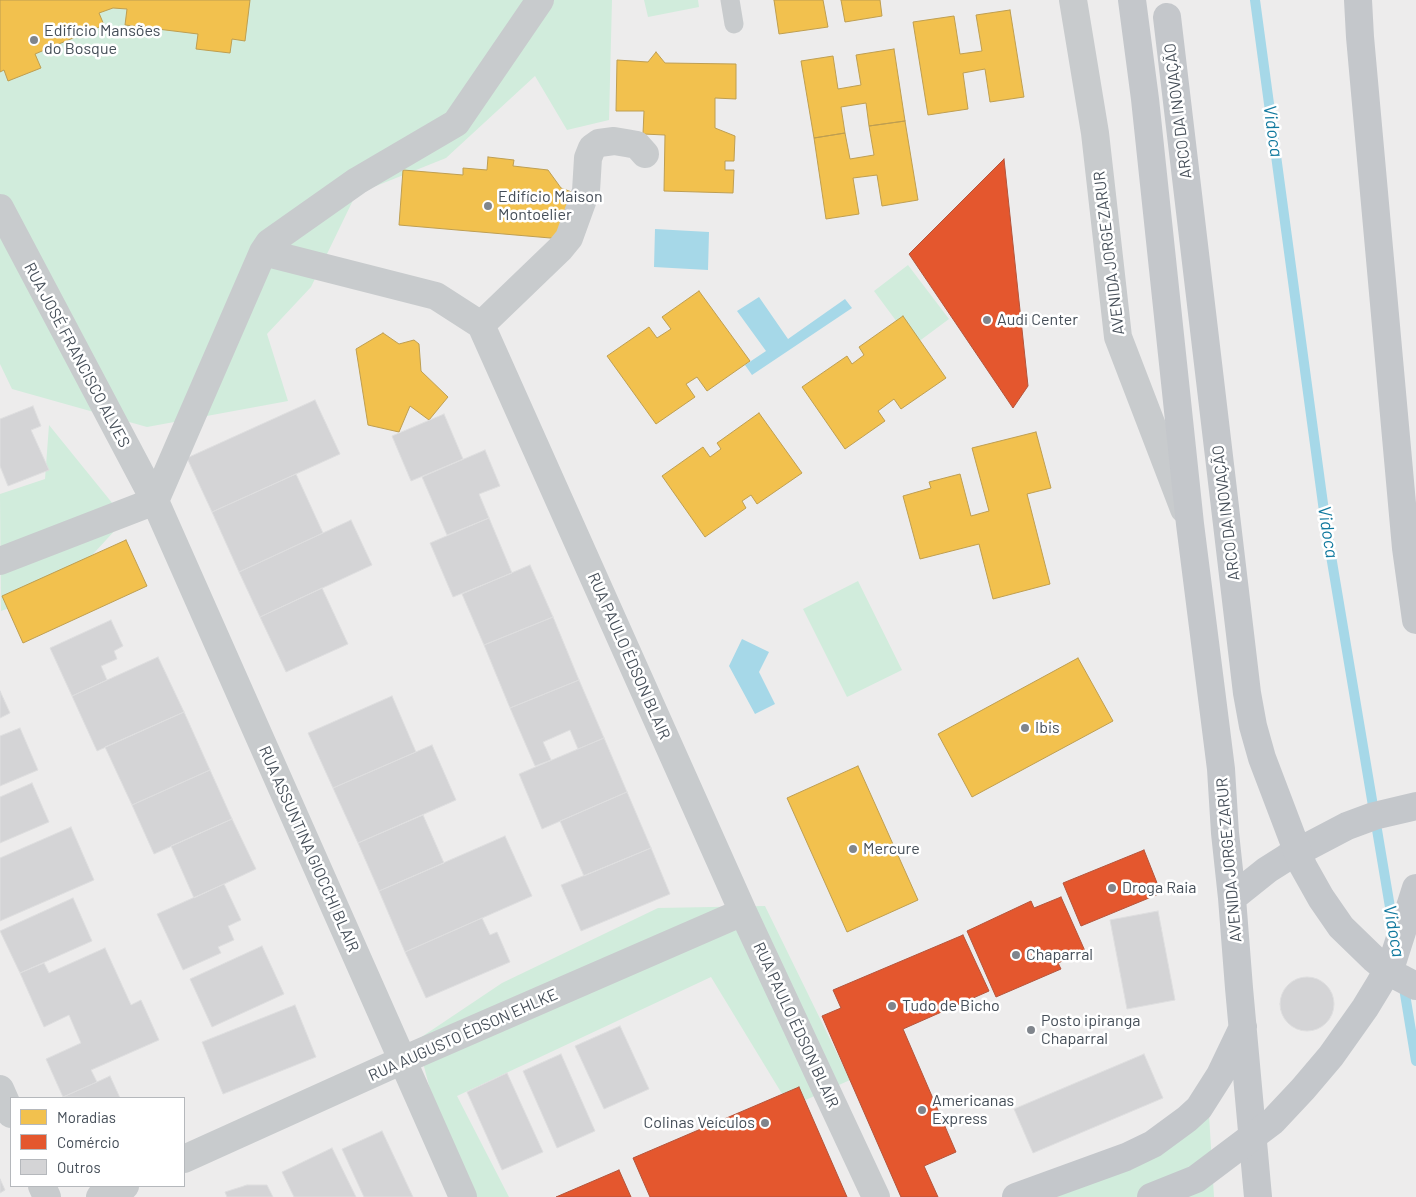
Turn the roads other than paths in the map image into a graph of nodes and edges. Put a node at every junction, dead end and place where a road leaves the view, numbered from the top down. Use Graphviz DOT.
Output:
graph roads {
  1 [pos="540,0"];
  2 [pos="730,0"];
  3 [pos="1073,0"];
  4 [pos="1132,0"];
  5 [pos="1358,0"];
  6 [pos="1165,9"];
  7 [pos="734,24"];
  8 [pos="645,154"];
  9 [pos="0,208"];
  10 [pos="264,252"];
  11 [pos="481,325"];
  12 [pos="155,501"];
  13 [pos="1190,524"];
  14 [pos="0,561"];
  15 [pos="1416,620"];
  16 [pos="1416,806"];
  17 [pos="1416,888"];
  18 [pos="1232,898"];
  19 [pos="743,912"];
  20 [pos="1416,986"];
  21 [pos="1243,1027"];
  22 [pos="403,1060"];
  23 [pos="0,1088"];
  24 [pos="10,1112"];
  25 [pos="185,1159"];
  26 [pos="123,1187"];
  27 [pos="100,1197"];
  28 [pos="463,1197"];
  29 [pos="876,1197"];
  30 [pos="1016,1197"];
  31 [pos="1151,1197"];
  32 [pos="1258,1197"];
  1 -- 10 [label="street"];
  2 -- 7 [label="lane"];
  3 -- 13 [label="street, AVENIDA JORGE ZARUR"];
  4 -- 13 [label="main road, AVENIDA JORGE ZARUR"];
  5 -- 15 [label="main road"];
  6 -- 20 [label="main road, ARCO DA INOVAÇÃO, bridge"];
  8 -- 11 [label="street"];
  9 -- 12 [label="street, RUA JOSÉ FRANCISCO ALVES"];
  10 -- 11 [label="street"];
  10 -- 12 [label="street"];
  11 -- 19 [label="street, RUA PAULO ÉDSON BLAIR"];
  12 -- 14 [label="street"];
  12 -- 22 [label="street, RUA ASSUNTINA GIOCCHI BLAIR"];
  13 -- 18 [label="main road, AVENIDA JORGE ZARUR"];
  16 -- 18 [label="main road"];
  17 -- 31 [label="main road, bridge"];
  18 -- 21 [label="main road, AVENIDA JORGE ZARUR"];
  19 -- 22 [label="street, RUA AUGUSTO ÉDSON EHLKE"];
  19 -- 29 [label="street, RUA PAULO ÉDSON BLAIR"];
  21 -- 30 [label="main road"];
  21 -- 32 [label="main road, AVENIDA JORGE ZARUR"];
  22 -- 25 [label="street, RUA AUGUSTO ÉDSON EHLKE"];
  22 -- 28 [label="street, RUA ASSUNTINA GIOCCHI BLAIR"];
  23 -- 24 [label="street"];
  26 -- 27 [label="street"];
}
